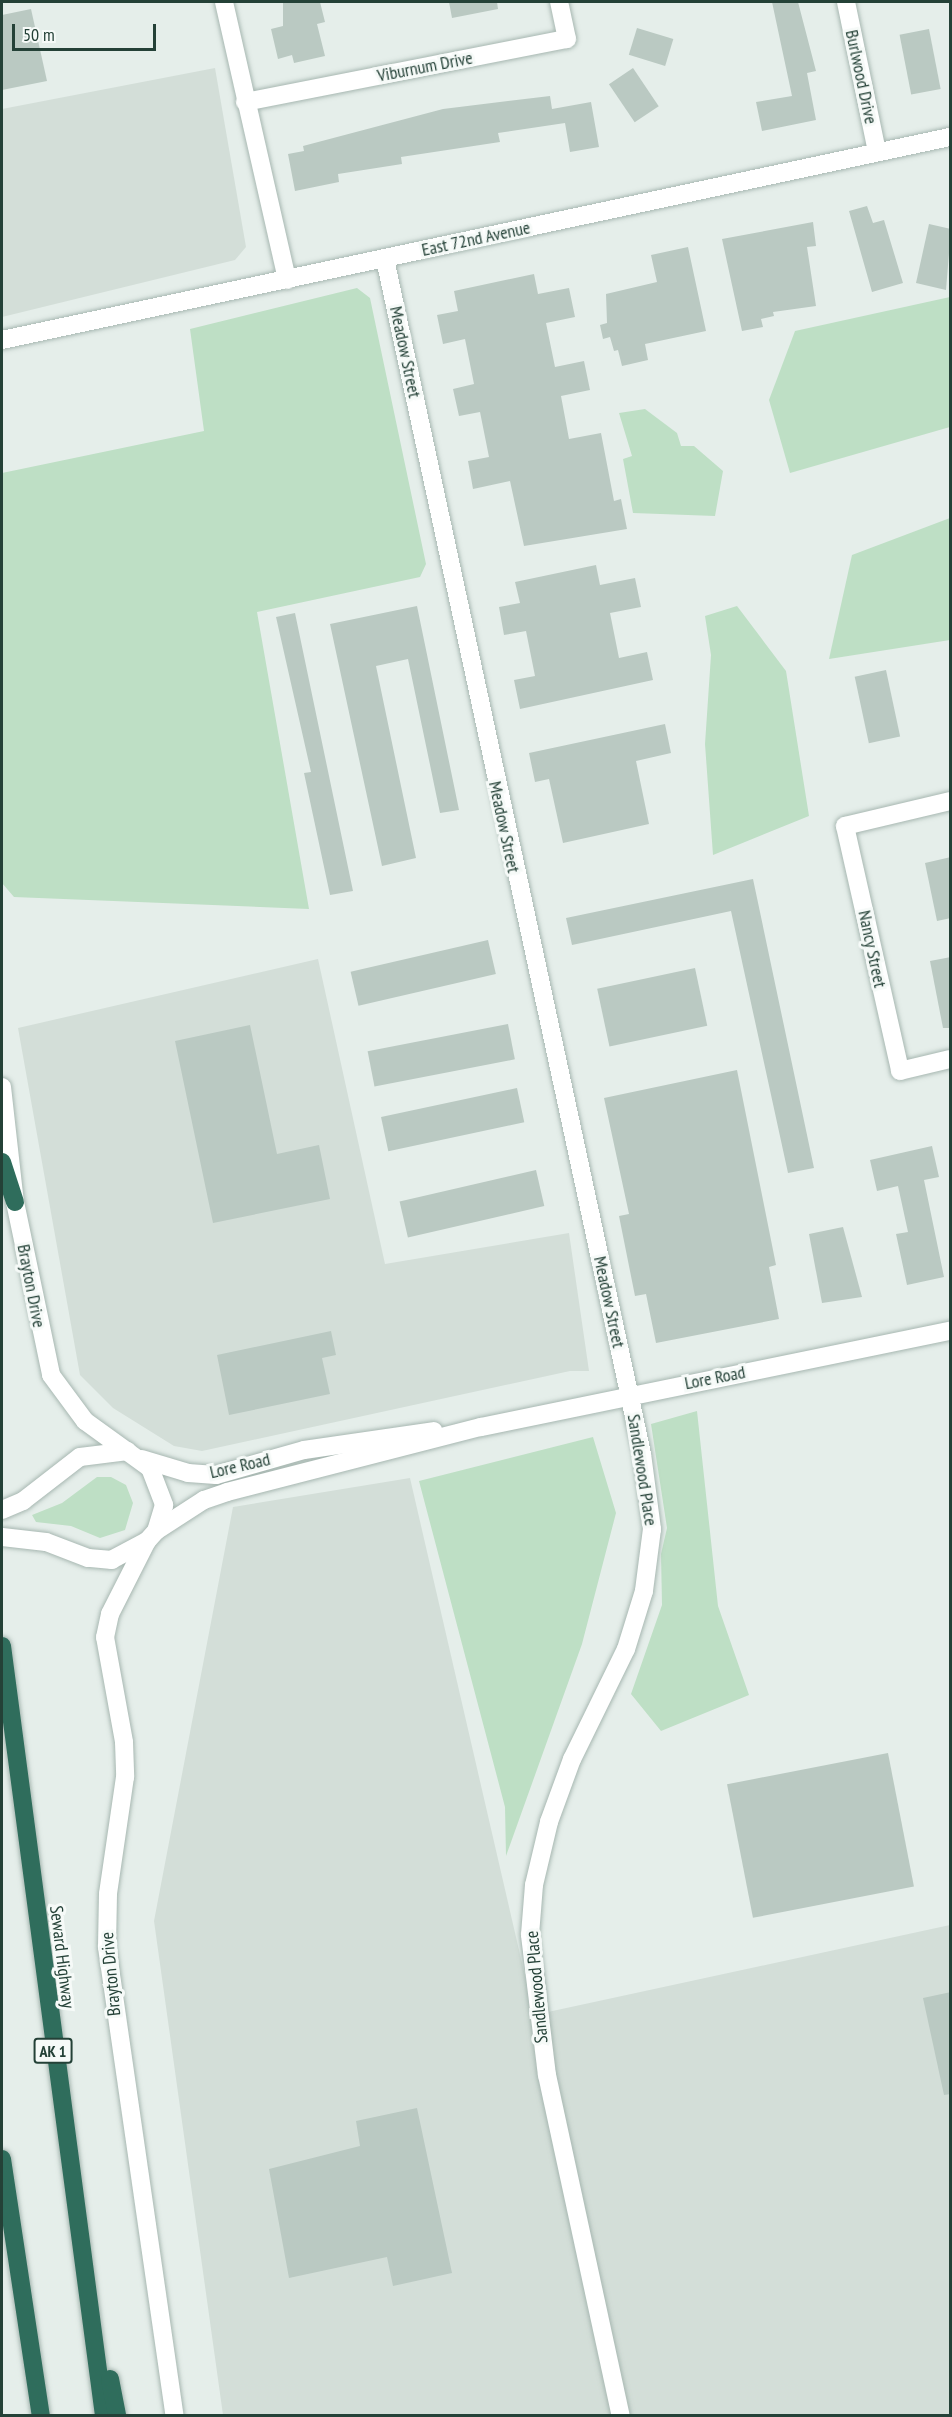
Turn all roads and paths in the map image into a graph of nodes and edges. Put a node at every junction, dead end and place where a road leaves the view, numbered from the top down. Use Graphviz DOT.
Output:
graph roads {
  1 [pos="224,2"];
  2 [pos="559,2"];
  3 [pos="846,2"];
  4 [pos="245,102"];
  5 [pos="951,137"];
  6 [pos="877,152"];
  7 [pos="385,259"];
  8 [pos="287,280"];
  9 [pos="2,340"];
  10 [pos="951,801"];
  11 [pos="951,1059"];
  12 [pos="2,1087"];
  13 [pos="2,1162"];
  14 [pos="15,1202"];
  15 [pos="951,1331"];
  16 [pos="629,1394"];
  17 [pos="481,1426"];
  18 [pos="136,1455"];
  19 [pos="2,1510"];
  20 [pos="152,1536"];
  21 [pos="2,1537"];
  22 [pos="2,1646"];
  23 [pos="2,2159"];
  24 [pos="70,2182"];
  25 [pos="41,2415"];
  26 [pos="104,2415"];
  27 [pos="117,2415"];
  28 [pos="175,2415"];
  29 [pos="621,2415"];
  1 -- 4 [label="street"];
  2 -- 4 [label="street, Viburnum Drive"];
  3 -- 6 [label="street, Burlwood Drive"];
  4 -- 8 [label="street"];
  5 -- 6 [label="street, East 72nd Avenue"];
  6 -- 7 [label="street, East 72nd Avenue"];
  7 -- 8 [label="street, East 72nd Avenue"];
  7 -- 16 [label="street, Meadow Street"];
  8 -- 9 [label="street, East 72nd Avenue"];
  10 -- 11 [label="street, Nancy Street"];
  12 -- 14 [label="street, Brayton Drive"];
  13 -- 14 [label="highway"];
  14 -- 18 [label="street, Brayton Drive"];
  15 -- 16 [label="street, Lore Road"];
  16 -- 17 [label="street, Lore Road"];
  16 -- 29 [label="street, Sandlewood Place"];
  17 -- 18 [label="street, Lore Road"];
  17 -- 20 [label="street, Lore Road"];
  18 -- 19 [label="street"];
  18 -- 20 [label="street, Brayton Drive"];
  20 -- 21 [label="street, Lore Road"];
  20 -- 28 [label="street, Brayton Drive"];
  22 -- 24 [label="highway, Seward Highway / AK 1"];
  23 -- 25 [label="highway"];
  24 -- 26 [label="highway, Seward Highway / AK 1"];
  24 -- 27 [label="highway"];
}
